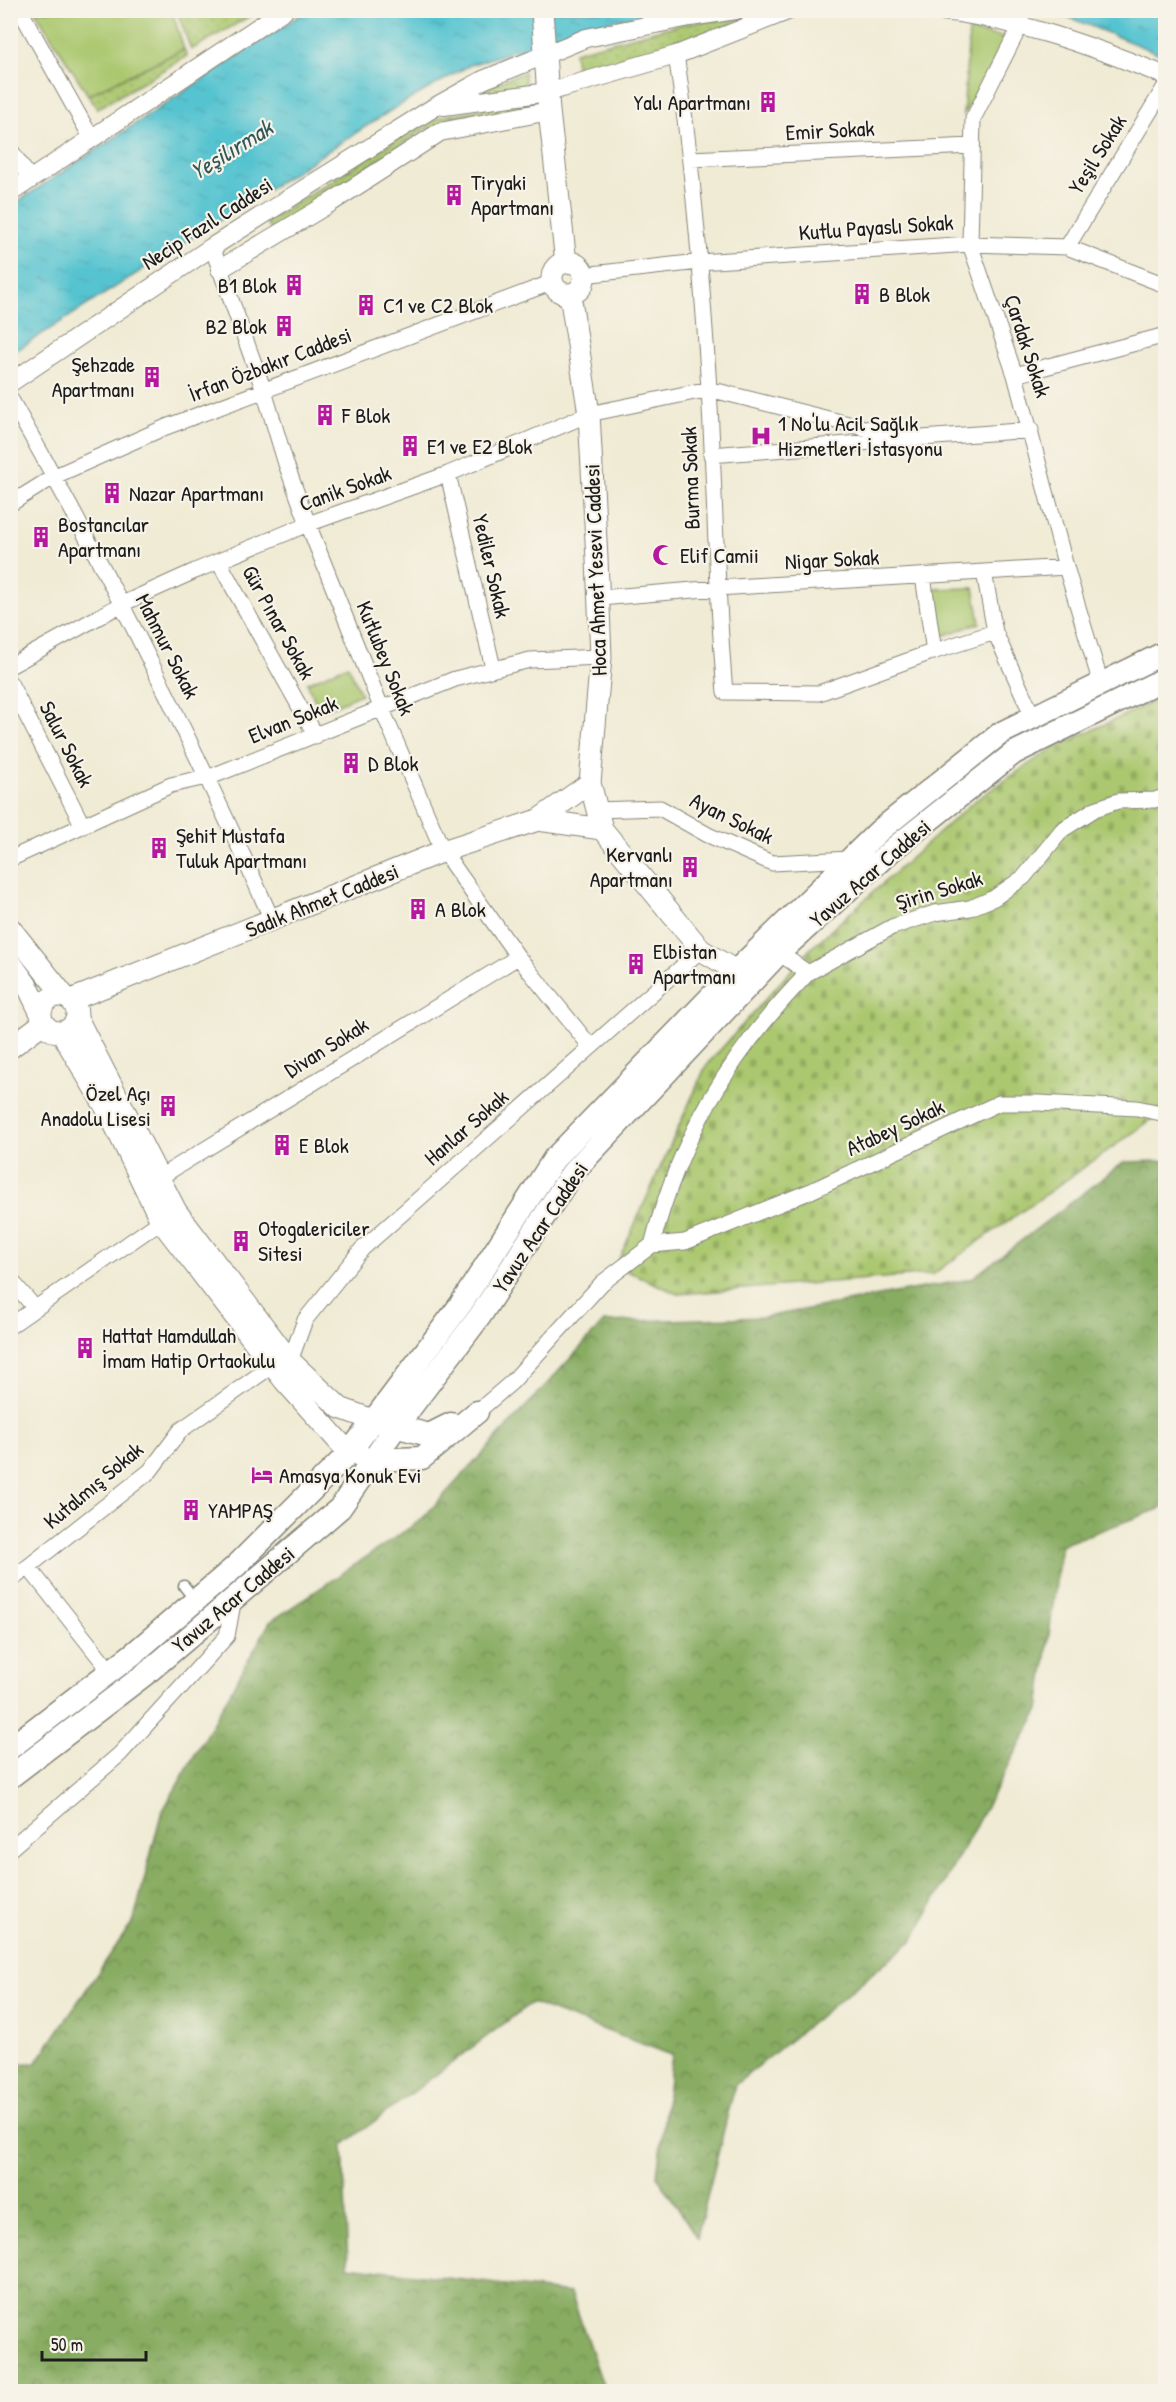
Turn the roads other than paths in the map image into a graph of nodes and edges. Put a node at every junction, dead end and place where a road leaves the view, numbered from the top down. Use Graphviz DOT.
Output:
graph roads {
  1 [pos="20,10"];
  2 [pos="284,10"];
  3 [pos="542,10"];
  4 [pos="736,10"];
  5 [pos="790,10"];
  6 [pos="935,10"];
  7 [pos="1020,26"];
  8 [pos="545,48"];
  9 [pos="676,55"];
  10 [pos="1166,76"];
  11 [pos="1166,85"];
  12 [pos="548,102"];
  13 [pos="433,108"];
  14 [pos="92,139"];
  15 [pos="972,146"];
  16 [pos="10,149"];
  17 [pos="691,159"];
  18 [pos="31,180"];
  19 [pos="10,193"];
  20 [pos="970,244"];
  21 [pos="212,247"];
  22 [pos="1067,247"];
  23 [pos="699,262"];
  24 [pos="220,269"];
  25 [pos="575,269"];
  26 [pos="1165,285"];
  27 [pos="561,288"];
  28 [pos="1166,335"];
  29 [pos="1015,375"];
  30 [pos="10,383"];
  31 [pos="709,389"];
  32 [pos="264,391"];
  33 [pos="10,398"];
  34 [pos="589,414"];
  35 [pos="1031,430"];
  36 [pos="908,439"];
  37 [pos="711,455"];
  38 [pos="448,474"];
  39 [pos="55,476"];
  40 [pos="10,504"];
  41 [pos="308,525"];
  42 [pos="219,562"];
  43 [pos="1066,567"];
  44 [pos="984,572"];
  45 [pos="923,576"];
  46 [pos="717,588"];
  47 [pos="600,598"];
  48 [pos="122,604"];
  49 [pos="995,632"];
  50 [pos="934,652"];
  51 [pos="1166,652"];
  52 [pos="602,657"];
  53 [pos="10,666"];
  54 [pos="493,668"];
  55 [pos="1166,678"];
  56 [pos="10,683"];
  57 [pos="1101,684"];
  58 [pos="381,707"];
  59 [pos="1033,717"];
  60 [pos="316,736"];
  61 [pos="208,777"];
  62 [pos="590,783"];
  63 [pos="1166,796"];
  64 [pos="538,820"];
  65 [pos="599,820"];
  66 [pos="83,825"];
  67 [pos="443,851"];
  68 [pos="850,859"];
  69 [pos="10,860"];
  70 [pos="272,920"];
  71 [pos="10,928"];
  72 [pos="701,950"];
  73 [pos="779,953"];
  74 [pos="518,957"];
  75 [pos="10,962"];
  76 [pos="736,971"];
  77 [pos="808,973"];
  78 [pos="73,1007"];
  79 [pos="49,1023"];
  80 [pos="591,1047"];
  81 [pos="10,1048"];
  82 [pos="1166,1114"];
  83 [pos="160,1177"];
  84 [pos="168,1216"];
  85 [pos="652,1245"];
  86 [pos="10,1279"];
  87 [pos="35,1308"];
  88 [pos="10,1326"];
  89 [pos="281,1363"];
  90 [pos="477,1412"];
  91 [pos="373,1420"];
  92 [pos="395,1428"];
  93 [pos="349,1453"];
  94 [pos="372,1461"];
  95 [pos="29,1568"];
  96 [pos="10,1581"];
  97 [pos="234,1598"];
  98 [pos="111,1672"];
  99 [pos="10,1748"];
  100 [pos="10,1777"];
  101 [pos="10,1849"];
  1 -- 14 [label="street"];
  2 -- 14 [label="street"];
  3 -- 8 [label="main road"];
  4 -- 8 [label="street, Necip Fazıl Caddesi"];
  5 -- 9 [label="street"];
  6 -- 7 [label="street"];
  7 -- 10 [label="street"];
  7 -- 15 [label="street, Çardak Sokak"];
  8 -- 12 [label="main road"];
  8 -- 13 [label="street, Necip Fazıl Caddesi"];
  9 -- 12 [label="street"];
  9 -- 17 [label="street, Burma Sokak"];
  11 -- 22 [label="street, Yeşil Sokak"];
  12 -- 13 [label="street, Necip Fazıl Caddesi"];
  12 -- 24 [label="street, Necip Fazıl Caddesi"];
  12 -- 25 [label="main road"];
  13 -- 21 [label="street, Necip Fazıl Caddesi"];
  14 -- 18 [label="street"];
  15 -- 17 [label="street, Emir Sokak"];
  15 -- 20 [label="street, Çardak Sokak"];
  16 -- 18 [label="street"];
  17 -- 23 [label="street, Burma Sokak"];
  18 -- 19 [label="street"];
  20 -- 22 [label="street, Kutlu Payaslı Sokak"];
  20 -- 23 [label="street, Kutlu Payaslı Sokak"];
  20 -- 29 [label="street, Çardak Sokak"];
  21 -- 24 [label="street, Kutlubey Sokak"];
  21 -- 30 [label="street, Necip Fazıl Caddesi"];
  22 -- 26 [label="street, Kutlu Payaslı Sokak"];
  23 -- 25 [label="street, Kutlu Payaslı Sokak"];
  23 -- 31 [label="street, Burma Sokak"];
  24 -- 32 [label="street, Kutlubey Sokak"];
  25 -- 27 [label="main road"];
  27 -- 32 [label="street, İrfan Özbakır Caddesi"];
  27 -- 34 [label="main road, Hoca Ahmet Yesevi Caddesi"];
  28 -- 29 [label="street"];
  29 -- 35 [label="street, Çardak Sokak"];
  31 -- 34 [label="street, Canik Sokak"];
  31 -- 36 [label="street"];
  31 -- 37 [label="street, Burma Sokak"];
  32 -- 39 [label="street, İrfan Özbakır Caddesi"];
  32 -- 41 [label="street, Kutlubey Sokak"];
  33 -- 39 [label="street, Mahmur Sokak"];
  34 -- 38 [label="street, Canik Sokak"];
  34 -- 47 [label="main road, Hoca Ahmet Yesevi Caddesi"];
  35 -- 36 [label="street"];
  35 -- 43 [label="street, Çardak Sokak"];
  36 -- 37 [label="street"];
  37 -- 46 [label="street, Burma Sokak"];
  38 -- 41 [label="street, Canik Sokak"];
  38 -- 54 [label="street, Yediler Sokak"];
  39 -- 40 [label="street, İrfan Özbakır Caddesi"];
  39 -- 48 [label="street, Mahmur Sokak"];
  41 -- 42 [label="street, Canik Sokak"];
  41 -- 58 [label="street, Kutlubey Sokak"];
  42 -- 48 [label="street, Canik Sokak"];
  42 -- 60 [label="street, Gür Pınar Sokak"];
  43 -- 44 [label="street, Nigar Sokak"];
  43 -- 57 [label="street, Çardak Sokak"];
  44 -- 45 [label="street, Nigar Sokak"];
  44 -- 49 [label="street"];
  45 -- 46 [label="street, Nigar Sokak"];
  45 -- 50 [label="street"];
  46 -- 47 [label="street, Nigar Sokak"];
  46 -- 50 [label="street, Burma Sokak"];
  47 -- 52 [label="main road, Hoca Ahmet Yesevi Caddesi"];
  48 -- 53 [label="street, Canik Sokak"];
  48 -- 61 [label="street, Mahmur Sokak"];
  49 -- 50 [label="street, Burma Sokak"];
  49 -- 59 [label="street"];
  51 -- 57 [label="main road, Yavuz Acar Caddesi"];
  52 -- 54 [label="street, Elvan Sokak"];
  52 -- 62 [label="main road, Hoca Ahmet Yesevi Caddesi"];
  54 -- 58 [label="street, Elvan Sokak"];
  55 -- 73 [label="main road, Yavuz Acar Caddesi"];
  56 -- 66 [label="street, Salur Sokak"];
  57 -- 59 [label="main road, Yavuz Acar Caddesi"];
  58 -- 60 [label="street, Elvan Sokak"];
  58 -- 67 [label="street, Kutlubey Sokak"];
  59 -- 68 [label="main road, Yavuz Acar Caddesi"];
  60 -- 61 [label="street, Elvan Sokak"];
  61 -- 66 [label="street, Elvan Sokak"];
  61 -- 70 [label="street, Mahmur Sokak"];
  62 -- 64 [label="main road, Sadık Ahmet Caddesi"];
  62 -- 65 [label="main road, Hoca Ahmet Yesevi Caddesi"];
  63 -- 77 [label="street, Şirin Sokak"];
  64 -- 65 [label="main road, Sadık Ahmet Caddesi"];
  64 -- 67 [label="main road, Sadık Ahmet Caddesi"];
  65 -- 68 [label="street, Ayan Sokak"];
  65 -- 72 [label="main road, Hoca Ahmet Yesevi Caddesi"];
  66 -- 69 [label="street, Elvan Sokak"];
  67 -- 70 [label="main road, Sadık Ahmet Caddesi"];
  67 -- 74 [label="street, Kutlubey Sokak"];
  68 -- 76 [label="main road, Yavuz Acar Caddesi"];
  70 -- 78 [label="main road, Sadık Ahmet Caddesi"];
  71 -- 78 [label="main road"];
  72 -- 76 [label="main road, Hoca Ahmet Yesevi Caddesi"];
  72 -- 80 [label="street, Hanlar Sokak"];
  73 -- 77 [label="street"];
  73 -- 92 [label="main road, Yavuz Acar Caddesi"];
  74 -- 80 [label="street, Kutlubey Sokak"];
  74 -- 83 [label="street, Divan Sokak"];
  75 -- 79 [label="main road"];
  76 -- 91 [label="main road, Yavuz Acar Caddesi"];
  77 -- 85 [label="street"];
  78 -- 79 [label="main road"];
  78 -- 79 [label="main road"];
  78 -- 83 [label="main road"];
  79 -- 81 [label="main road"];
  79 -- 84 [label="main road"];
  80 -- 89 [label="street, Hanlar Sokak"];
  82 -- 85 [label="street, Atabey Sokak"];
  83 -- 84 [label="main road"];
  84 -- 87 [label="street"];
  84 -- 89 [label="main road"];
  85 -- 90 [label="street"];
  86 -- 87 [label="street"];
  87 -- 88 [label="street"];
  89 -- 91 [label="main road"];
  89 -- 93 [label="main road"];
  89 -- 95 [label="street, Kutalmış Sokak"];
  90 -- 92 [label="main road"];
  90 -- 94 [label="main road"];
  91 -- 92 [label="main road"];
  91 -- 93 [label="main road, Yavuz Acar Caddesi"];
  92 -- 94 [label="main road, Yavuz Acar Caddesi"];
  93 -- 94 [label="main road"];
  93 -- 98 [label="main road, Yavuz Acar Caddesi"];
  94 -- 97 [label="main road, Yavuz Acar Caddesi"];
  95 -- 96 [label="street, Kutalmış Sokak"];
  95 -- 98 [label="street"];
  97 -- 100 [label="main road, Yavuz Acar Caddesi"];
  97 -- 101 [label="street"];
  98 -- 99 [label="main road, Yavuz Acar Caddesi"];
}
